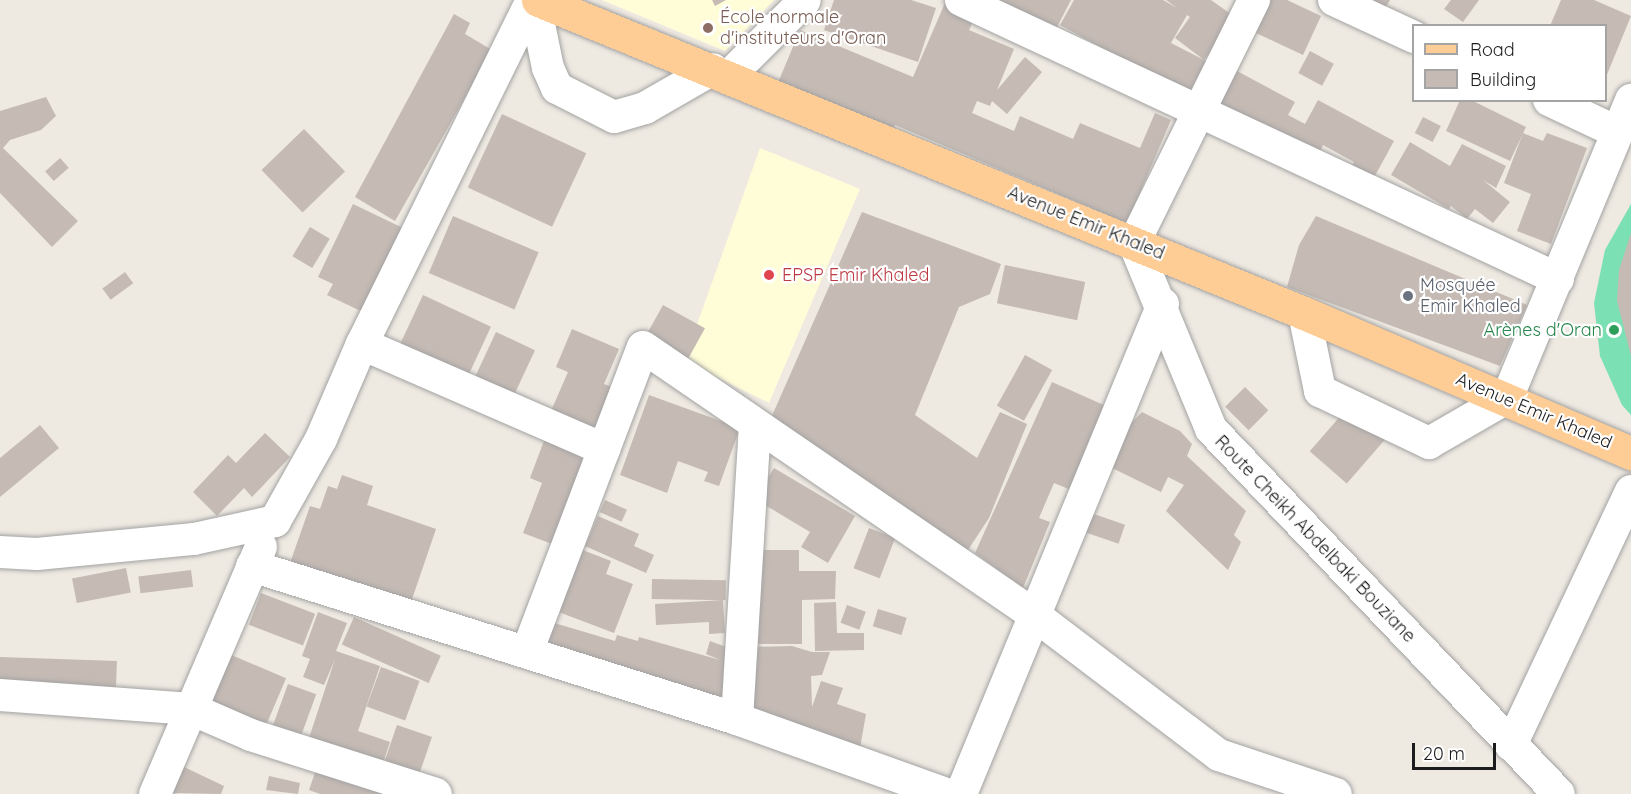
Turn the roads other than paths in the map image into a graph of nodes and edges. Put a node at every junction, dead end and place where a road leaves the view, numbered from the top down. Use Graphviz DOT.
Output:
graph roads {
  1 [pos="533,0"];
  2 [pos="538,0"];
  3 [pos="805,0"];
  4 [pos="961,0"];
  5 [pos="1254,0"];
  6 [pos="1334,0"];
  7 [pos="1412,37"];
  8 [pos="721,73"];
  9 [pos="1631,100"];
  10 [pos="1553,102"];
  11 [pos="1197,112"];
  12 [pos="1617,132"];
  13 [pos="1134,243"];
  14 [pos="1558,279"];
  15 [pos="1162,304"];
  16 [pos="1304,313"];
  17 [pos="362,344"];
  18 [pos="1507,398"];
  19 [pos="755,425"];
  20 [pos="604,449"];
  21 [pos="1631,453"];
  22 [pos="1631,491"];
  23 [pos="275,521"];
  24 [pos="0,552"];
  25 [pos="252,566"];
  26 [pos="1033,614"];
  27 [pos="527,651"];
  28 [pos="0,695"];
  29 [pos="190,709"];
  30 [pos="737,719"];
  31 [pos="1511,745"];
  32 [pos="155,794"];
  33 [pos="436,794"];
  34 [pos="946,794"];
  35 [pos="961,794"];
  36 [pos="1336,794"];
  37 [pos="1558,794"];
  1 -- 8 [label="street"];
  1 -- 17 [label="street"];
  2 -- 8 [label="main road, Avenue Emir Khaled"];
  3 -- 8 [label="street"];
  4 -- 11 [label="street"];
  5 -- 11 [label="street"];
  6 -- 7 [label="street"];
  8 -- 13 [label="main road, Avenue Emir Khaled"];
  9 -- 12 [label="street"];
  10 -- 12 [label="street"];
  11 -- 13 [label="street"];
  11 -- 14 [label="street"];
  12 -- 14 [label="street"];
  13 -- 15 [label="street, Route Cheikh Abdelbaki Bouziane"];
  13 -- 16 [label="main road, Avenue Emir Khaled"];
  14 -- 18 [label="street"];
  15 -- 26 [label="street"];
  15 -- 31 [label="street, Route Cheikh Abdelbaki Bouziane"];
  16 -- 18 [label="main road, Avenue Emir Khaled"];
  16 -- 18 [label="street"];
  17 -- 20 [label="street"];
  17 -- 23 [label="street"];
  18 -- 21 [label="main road, Avenue Emir Khaled"];
  19 -- 20 [label="street"];
  19 -- 26 [label="street"];
  19 -- 30 [label="street"];
  20 -- 27 [label="street"];
  22 -- 31 [label="street"];
  23 -- 24 [label="street"];
  23 -- 25 [label="street"];
  25 -- 27 [label="street"];
  25 -- 29 [label="street"];
  26 -- 35 [label="street"];
  26 -- 36 [label="street"];
  27 -- 30 [label="street"];
  28 -- 29 [label="street"];
  29 -- 32 [label="street"];
  29 -- 33 [label="street"];
  30 -- 34 [label="street"];
  31 -- 37 [label="street, Route Cheikh Abdelbaki Bouziane"];
}
